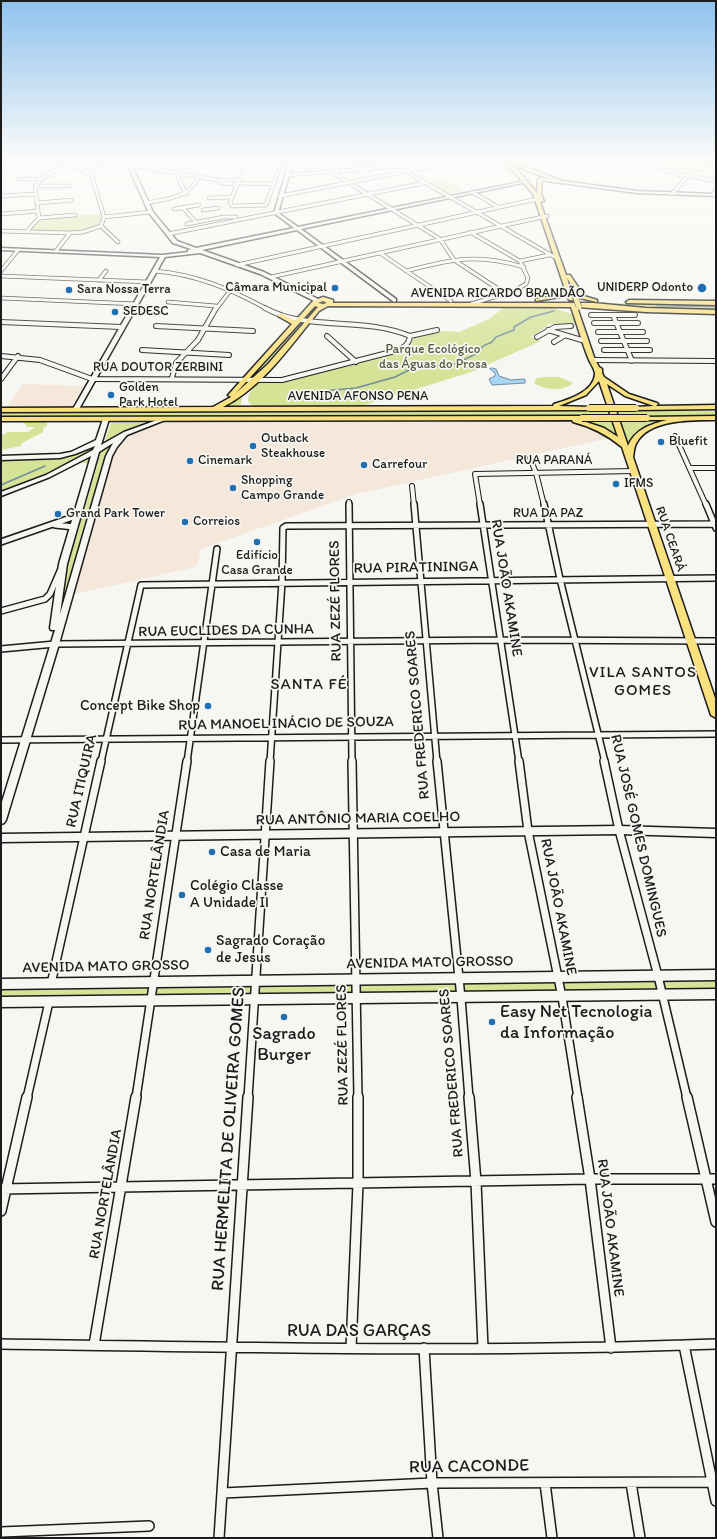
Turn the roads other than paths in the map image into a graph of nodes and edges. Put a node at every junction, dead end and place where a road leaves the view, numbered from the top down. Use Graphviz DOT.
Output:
graph roads {
  1 [pos="22,231"];
  2 [pos="27,231"];
  3 [pos="87,231"];
  4 [pos="106,231"];
  5 [pos="166,231"];
  6 [pos="183,231"];
  7 [pos="288,231"];
  8 [pos="299,231"];
  9 [pos="391,231"];
  10 [pos="427,231"];
  11 [pos="476,231"];
  12 [pos="506,231"];
  13 [pos="549,231"];
  14 [pos="551,231"];
  15 [pos="470,232"];
  16 [pos="70,233"];
  17 [pos="168,234"];
  18 [pos="440,239"];
  19 [pos="118,242"];
  20 [pos="320,246"];
  21 [pos="1,249"];
  22 [pos="18,250"];
  23 [pos="194,250"];
  24 [pos="56,251"];
  25 [pos="182,253"];
  26 [pos="380,253"];
  27 [pos="508,254"];
  28 [pos="549,255"];
  29 [pos="163,256"];
  30 [pos="496,258"];
  31 [pos="558,259"];
  32 [pos="454,260"];
  33 [pos="342,261"];
  34 [pos="520,261"];
  35 [pos="237,265"];
  36 [pos="524,267"];
  37 [pos="106,270"];
  38 [pos="1,271"];
  39 [pos="154,271"];
  40 [pos="406,271"];
  41 [pos="1,276"];
  42 [pos="568,276"];
  43 [pos="273,277"];
  44 [pos="99,280"];
  45 [pos="148,282"];
  46 [pos="567,286"];
  47 [pos="230,291"];
  48 [pos="506,294"];
  49 [pos="1,298"];
  50 [pos="442,298"];
  51 [pos="574,299"];
  52 [pos="394,300"];
  53 [pos="315,301"];
  54 [pos="478,301"];
  55 [pos="168,302"];
  56 [pos="327,302"];
  57 [pos="523,302"];
  58 [pos="625,302"];
  59 [pos="716,303"];
  60 [pos="136,304"];
  61 [pos="471,304"];
  62 [pos="413,305"];
  63 [pos="536,305"];
  64 [pos="216,306"];
  65 [pos="646,310"];
  66 [pos="716,312"];
  67 [pos="591,315"];
  68 [pos="613,315"];
  69 [pos="621,315"];
  70 [pos="635,315"];
  71 [pos="280,316"];
  72 [pos="580,317"];
  73 [pos="308,320"];
  74 [pos="296,321"];
  75 [pos="1,322"];
  76 [pos="623,322"];
  77 [pos="638,323"];
  78 [pos="594,324"];
  79 [pos="616,324"];
  80 [pos="156,326"];
  81 [pos="571,326"];
  82 [pos="121,327"];
  83 [pos="206,329"];
  84 [pos="437,330"];
  85 [pos="548,330"];
  86 [pos="253,331"];
  87 [pos="627,331"];
  88 [pos="598,332"];
  89 [pos="620,332"];
  90 [pos="643,332"];
  91 [pos="327,336"];
  92 [pos="410,336"];
  93 [pos="564,336"];
  94 [pos="536,337"];
  95 [pos="630,339"];
  96 [pos="585,341"];
  97 [pos="600,341"];
  98 [pos="624,341"];
  99 [pos="647,341"];
  100 [pos="554,342"];
  101 [pos="634,348"];
  102 [pos="142,350"];
  103 [pos="604,350"];
  104 [pos="627,350"];
  105 [pos="650,350"];
  106 [pos="185,352"];
  107 [pos="229,355"];
  108 [pos="636,355"];
  109 [pos="1,356"];
  110 [pos="18,356"];
  111 [pos="594,360"];
  112 [pos="632,361"];
  113 [pos="716,361"];
  114 [pos="356,362"];
  115 [pos="600,375"];
  116 [pos="92,378"];
  117 [pos="172,378"];
  118 [pos="246,379"];
  119 [pos="256,379"];
  120 [pos="1,380"];
  121 [pos="247,390"];
  122 [pos="244,404"];
  123 [pos="716,407"];
  124 [pos="541,408"];
  125 [pos="668,408"];
  126 [pos="76,409"];
  127 [pos="291,409"];
  128 [pos="1,410"];
  129 [pos="120,410"];
  130 [pos="188,410"];
  131 [pos="211,410"];
  132 [pos="547,418"];
  133 [pos="689,418"];
  134 [pos="716,418"];
  135 [pos="1,419"];
  136 [pos="64,419"];
  137 [pos="106,419"];
  138 [pos="231,419"];
  139 [pos="268,419"];
  140 [pos="162,420"];
  141 [pos="126,433"];
  142 [pos="675,436"];
  143 [pos="100,441"];
  144 [pos="625,445"];
  145 [pos="96,451"];
  146 [pos="60,456"];
  147 [pos="38,457"];
  148 [pos="629,457"];
  149 [pos="1,458"];
  150 [pos="530,458"];
  151 [pos="70,465"];
  152 [pos="691,468"];
  153 [pos="716,468"];
  154 [pos="91,470"];
  155 [pos="536,472"];
  156 [pos="634,472"];
  157 [pos="476,473"];
  158 [pos="104,474"];
  159 [pos="48,476"];
  160 [pos="412,486"];
  161 [pos="1,494"];
  162 [pos="349,502"];
  163 [pos="76,516"];
  164 [pos="549,525"];
  165 [pos="651,525"];
  166 [pos="49,526"];
  167 [pos="416,526"];
  168 [pos="483,526"];
  169 [pos="715,526"];
  170 [pos="74,527"];
  171 [pos="284,527"];
  172 [pos="348,527"];
  173 [pos="1,542"];
  174 [pos="68,546"];
  175 [pos="82,548"];
  176 [pos="217,549"];
  177 [pos="63,564"];
  178 [pos="670,577"];
  179 [pos="716,578"];
  180 [pos="492,579"];
  181 [pos="560,579"];
  182 [pos="421,580"];
  183 [pos="350,581"];
  184 [pos="282,582"];
  185 [pos="212,583"];
  186 [pos="141,585"];
  187 [pos="1,610"];
  188 [pos="500,640"];
  189 [pos="350,641"];
  190 [pos="426,641"];
  191 [pos="576,641"];
  192 [pos="690,641"];
  193 [pos="716,641"];
  194 [pos="278,643"];
  195 [pos="128,644"];
  196 [pos="205,644"];
  197 [pos="53,645"];
  198 [pos="1,648"];
  199 [pos="716,714"];
  200 [pos="716,734"];
  201 [pos="434,735"];
  202 [pos="516,735"];
  203 [pos="599,735"];
  204 [pos="272,737"];
  205 [pos="352,737"];
  206 [pos="191,738"];
  207 [pos="106,739"];
  208 [pos="1,740"];
  209 [pos="26,740"];
  210 [pos="1,820"];
  211 [pos="619,830"];
  212 [pos="528,831"];
  213 [pos="443,832"];
  214 [pos="716,833"];
  215 [pos="354,834"];
  216 [pos="265,835"];
  217 [pos="175,837"];
  218 [pos="1,838"];
  219 [pos="84,838"];
  220 [pos="716,975"];
  221 [pos="557,976"];
  222 [pos="658,976"];
  223 [pos="458,978"];
  224 [pos="356,979"];
  225 [pos="153,981"];
  226 [pos="254,981"];
  227 [pos="1,984"];
  228 [pos="51,984"];
  229 [pos="662,994"];
  230 [pos="716,994"];
  231 [pos="562,997"];
  232 [pos="461,998"];
  233 [pos="357,999"];
  234 [pos="152,1000"];
  235 [pos="254,1000"];
  236 [pos="1,1002"];
  237 [pos="49,1002"];
  238 [pos="590,1179"];
  239 [pos="706,1179"];
  240 [pos="716,1180"];
  241 [pos="476,1182"];
  242 [pos="358,1184"];
  243 [pos="243,1185"];
  244 [pos="122,1187"];
  245 [pos="4,1189"];
  246 [pos="1,1211"];
  247 [pos="716,1222"];
  248 [pos="1,1344"];
  249 [pos="716,1344"];
  250 [pos="684,1345"];
  251 [pos="94,1346"];
  252 [pos="232,1346"];
  253 [pos="351,1348"];
  254 [pos="424,1348"];
  255 [pos="483,1348"];
  256 [pos="611,1348"];
  257 [pos="714,1482"];
  258 [pos="432,1483"];
  259 [pos="546,1483"];
  260 [pos="631,1483"];
  261 [pos="223,1493"];
  262 [pos="716,1502"];
  263 [pos="149,1526"];
  264 [pos="1,1532"];
  265 [pos="220,1538"];
  266 [pos="438,1538"];
  267 [pos="552,1538"];
  268 [pos="640,1538"];
  1 -- 2 [label="street"];
  2 -- 16 [label="street"];
  3 -- 16 [label="street"];
  4 -- 19 [label="street"];
  5 -- 17 [label="street"];
  6 -- 17 [label="street"];
  7 -- 23 [label="street"];
  8 -- 20 [label="street"];
  9 -- 20 [label="street"];
  10 -- 18 [label="street"];
  11 -- 15 [label="street"];
  12 -- 28 [label="street"];
  13 -- 31 [label="main road, RUA CEARÁ"];
  14 -- 42 [label="main road, RUA CEARÁ"];
  15 -- 18 [label="street"];
  15 -- 27 [label="street"];
  16 -- 24 [label="street"];
  17 -- 23 [label="street"];
  18 -- 26 [label="street"];
  18 -- 32 [label="street"];
  20 -- 33 [label="street"];
  20 -- 35 [label="street"];
  21 -- 22 [label="street"];
  22 -- 24 [label="street"];
  22 -- 38 [label="street"];
  23 -- 25 [label="street"];
  23 -- 25 [label="street"];
  23 -- 35 [label="street"];
  24 -- 29 [label="street"];
  25 -- 29 [label="street"];
  26 -- 33 [label="street"];
  26 -- 40 [label="street"];
  27 -- 30 [label="street"];
  27 -- 34 [label="street"];
  28 -- 31 [label="street"];
  28 -- 34 [label="street"];
  29 -- 39 [label="street"];
  30 -- 32 [label="street"];
  30 -- 36 [label="street"];
  31 -- 46 [label="main road, RUA CEARÁ"];
  32 -- 40 [label="street"];
  32 -- 48 [label="street"];
  33 -- 43 [label="street"];
  33 -- 52 [label="street"];
  34 -- 36 [label="street"];
  35 -- 43 [label="street"];
  36 -- 48 [label="street"];
  37 -- 44 [label="street"];
  39 -- 45 [label="street"];
  39 -- 47 [label="street"];
  40 -- 50 [label="street"];
  41 -- 44 [label="street"];
  42 -- 51 [label="main road, RUA CEARÁ"];
  42 -- 58 [label="main road"];
  43 -- 53 [label="street"];
  43 -- 56 [label="street"];
  44 -- 45 [label="street"];
  45 -- 60 [label="street"];
  46 -- 51 [label="main road, RUA CEARÁ"];
  46 -- 57 [label="main road"];
  47 -- 64 [label="street"];
  47 -- 71 [label="street"];
  48 -- 54 [label="street"];
  49 -- 60 [label="street"];
  50 -- 52 [label="main road, AVENIDA RICARDO BRANDÃO"];
  50 -- 54 [label="main road, AVENIDA RICARDO BRANDÃO"];
  51 -- 72 [label="main road, RUA CEARÁ, bridge"];
  52 -- 56 [label="main road, AVENIDA RICARDO BRANDÃO"];
  52 -- 62 [label="main road"];
  53 -- 56 [label="main road"];
  53 -- 74 [label="main road"];
  54 -- 57 [label="main road, AVENIDA RICARDO BRANDÃO"];
  54 -- 61 [label="street"];
  55 -- 64 [label="street"];
  56 -- 62 [label="main road, AVENIDA RICARDO BRANDÃO"];
  56 -- 73 [label="main road"];
  57 -- 58 [label="main road, AVENIDA RICARDO BRANDÃO"];
  58 -- 59 [label="main road, AVENIDA RICARDO BRANDÃO"];
  60 -- 82 [label="street"];
  61 -- 62 [label="main road, AVENIDA RICARDO BRANDÃO"];
  61 -- 63 [label="main road, AVENIDA RICARDO BRANDÃO"];
  63 -- 65 [label="main road, AVENIDA RICARDO BRANDÃO"];
  63 -- 72 [label="main road"];
  64 -- 83 [label="street"];
  65 -- 66 [label="main road, AVENIDA RICARDO BRANDÃO"];
  65 -- 72 [label="main road"];
  67 -- 68 [label="street"];
  68 -- 69 [label="street"];
  68 -- 79 [label="street"];
  69 -- 70 [label="street"];
  69 -- 76 [label="street"];
  71 -- 74 [label="main road"];
  72 -- 96 [label="main road, RUA CEARÁ"];
  72 -- 111 [label="main road, RUA CEARÁ"];
  73 -- 74 [label="street"];
  73 -- 92 [label="street"];
  73 -- 119 [label="main road"];
  74 -- 118 [label="main road"];
  75 -- 82 [label="street"];
  76 -- 77 [label="street"];
  76 -- 79 [label="street"];
  76 -- 87 [label="street"];
  78 -- 79 [label="street"];
  79 -- 89 [label="street"];
  80 -- 83 [label="street"];
  81 -- 85 [label="street"];
  82 -- 116 [label="street"];
  83 -- 86 [label="street"];
  83 -- 106 [label="street"];
  84 -- 92 [label="street"];
  85 -- 93 [label="street"];
  85 -- 94 [label="street"];
  87 -- 89 [label="street"];
  87 -- 90 [label="street"];
  87 -- 95 [label="street"];
  88 -- 89 [label="street"];
  89 -- 98 [label="street"];
  91 -- 114 [label="street"];
  92 -- 114 [label="street, RUA DOUTOR ZERBINI"];
  93 -- 96 [label="street"];
  93 -- 100 [label="street"];
  95 -- 98 [label="street"];
  95 -- 99 [label="street"];
  95 -- 101 [label="street"];
  96 -- 111 [label="main road, RUA CEARÁ"];
  97 -- 98 [label="street"];
  98 -- 104 [label="street"];
  101 -- 104 [label="street"];
  101 -- 105 [label="street"];
  101 -- 108 [label="street"];
  102 -- 106 [label="street"];
  103 -- 104 [label="street"];
  104 -- 112 [label="street"];
  106 -- 107 [label="street"];
  106 -- 117 [label="street"];
  109 -- 110 [label="street, RUA DOUTOR ZERBINI"];
  110 -- 116 [label="street, RUA DOUTOR ZERBINI"];
  110 -- 120 [label="street"];
  111 -- 112 [label="street"];
  111 -- 115 [label="main road, RUA CEARÁ"];
  112 -- 113 [label="street"];
  114 -- 119 [label="street, RUA DOUTOR ZERBINI"];
  115 -- 124 [label="main road"];
  115 -- 125 [label="main road"];
  115 -- 144 [label="main road, RUA CEARÁ"];
  116 -- 117 [label="street, RUA DOUTOR ZERBINI"];
  116 -- 126 [label="street"];
  117 -- 118 [label="street, RUA DOUTOR ZERBINI"];
  118 -- 119 [label="street, RUA DOUTOR ZERBINI"];
  118 -- 130 [label="main road"];
  119 -- 121 [label="main road"];
  121 -- 122 [label="main road"];
  121 -- 131 [label="main road"];
  122 -- 127 [label="main road, AVENIDA AFONSO PENA"];
  122 -- 131 [label="main road, AVENIDA AFONSO PENA"];
  122 -- 138 [label="main road"];
  123 -- 125 [label="main road, AVENIDA AFONSO PENA"];
  124 -- 125 [label="main road, AVENIDA AFONSO PENA, bridge"];
  124 -- 127 [label="main road, AVENIDA AFONSO PENA"];
  126 -- 128 [label="main road, AVENIDA AFONSO PENA"];
  126 -- 129 [label="main road, AVENIDA AFONSO PENA"];
  126 -- 136 [label="main road"];
  127 -- 139 [label="main road"];
  129 -- 130 [label="main road, AVENIDA AFONSO PENA"];
  129 -- 137 [label="main road"];
  130 -- 131 [label="main road, AVENIDA AFONSO PENA"];
  131 -- 140 [label="main road"];
  132 -- 133 [label="main road, AVENIDA AFONSO PENA, bridge"];
  132 -- 139 [label="main road, AVENIDA AFONSO PENA"];
  132 -- 144 [label="main road"];
  133 -- 134 [label="main road, AVENIDA AFONSO PENA"];
  133 -- 148 [label="main road"];
  135 -- 136 [label="main road, AVENIDA AFONSO PENA"];
  136 -- 137 [label="main road, AVENIDA AFONSO PENA"];
  137 -- 140 [label="main road, AVENIDA AFONSO PENA"];
  137 -- 143 [label="street"];
  138 -- 139 [label="main road, AVENIDA AFONSO PENA"];
  138 -- 140 [label="main road, AVENIDA AFONSO PENA"];
  140 -- 141 [label="street"];
  141 -- 145 [label="street"];
  141 -- 158 [label="street"];
  142 -- 152 [label="street"];
  143 -- 145 [label="street"];
  143 -- 146 [label="street"];
  144 -- 148 [label="main road, RUA CEARÁ"];
  145 -- 151 [label="street"];
  145 -- 154 [label="street"];
  146 -- 147 [label="street"];
  146 -- 151 [label="street"];
  147 -- 149 [label="street"];
  147 -- 159 [label="street"];
  148 -- 156 [label="main road, RUA CEARÁ"];
  150 -- 155 [label="street, RUA JOSÉ GOMES DOMINGUES"];
  151 -- 154 [label="street"];
  151 -- 159 [label="street"];
  152 -- 153 [label="street"];
  152 -- 169 [label="street"];
  154 -- 158 [label="street"];
  154 -- 163 [label="street"];
  155 -- 156 [label="street, RUA PARANÁ"];
  155 -- 157 [label="street, RUA PARANÁ"];
  155 -- 164 [label="street, RUA JOSÉ GOMES DOMINGUES"];
  156 -- 165 [label="main road, RUA CEARÁ"];
  157 -- 168 [label="street, RUA JOÃO AKAMINE"];
  158 -- 175 [label="street"];
  159 -- 161 [label="street"];
  160 -- 167 [label="street, RUA FREDERICO SOARES"];
  162 -- 172 [label="street, RUA ZEZÉ FLORES"];
  163 -- 166 [label="street"];
  163 -- 170 [label="street"];
  164 -- 165 [label="street, RUA DA PAZ"];
  164 -- 168 [label="street, RUA DA PAZ"];
  164 -- 181 [label="street, RUA JOSÉ GOMES DOMINGUES"];
  165 -- 169 [label="street, RUA DA PAZ"];
  165 -- 178 [label="main road, RUA CEARÁ"];
  166 -- 170 [label="street"];
  166 -- 173 [label="street"];
  167 -- 168 [label="street, RUA DA PAZ"];
  167 -- 172 [label="street, RUA DA PAZ"];
  167 -- 182 [label="street, RUA FREDERICO SOARES"];
  168 -- 180 [label="street, RUA JOÃO AKAMINE"];
  170 -- 174 [label="street"];
  171 -- 172 [label="street, RUA DA PAZ"];
  171 -- 184 [label="street, RUA HERMELITA DE OLIVEIRA GOMES"];
  172 -- 183 [label="street, RUA ZEZÉ FLORES"];
  174 -- 175 [label="street"];
  174 -- 177 [label="street"];
  175 -- 197 [label="street"];
  176 -- 185 [label="street, RUA NORTELÂNDIA"];
  177 -- 187 [label="street"];
  177 -- 197 [label="street"];
  178 -- 179 [label="street, RUA PIRATININGA"];
  178 -- 181 [label="street, RUA PIRATININGA"];
  178 -- 192 [label="main road, RUA CEARÁ"];
  180 -- 181 [label="street, RUA PIRATININGA"];
  180 -- 182 [label="street, RUA PIRATININGA"];
  180 -- 188 [label="street, RUA JOÃO AKAMINE"];
  181 -- 191 [label="street, RUA JOSÉ GOMES DOMINGUES"];
  182 -- 183 [label="street, RUA PIRATININGA"];
  182 -- 190 [label="street, RUA FREDERICO SOARES"];
  183 -- 184 [label="street, RUA PIRATININGA"];
  183 -- 189 [label="street, RUA ZEZÉ FLORES"];
  184 -- 185 [label="street, RUA PIRATININGA"];
  184 -- 194 [label="street, RUA HERMELITA DE OLIVEIRA GOMES"];
  185 -- 186 [label="street, RUA PIRATININGA"];
  185 -- 196 [label="street, RUA NORTELÂNDIA"];
  186 -- 195 [label="street, RUA ITIQUIRA"];
  188 -- 190 [label="street, RUA EUCLIDES DA CUNHA"];
  188 -- 191 [label="street, RUA EUCLIDES DA CUNHA"];
  188 -- 202 [label="street, RUA JOÃO AKAMINE"];
  189 -- 190 [label="street, RUA EUCLIDES DA CUNHA"];
  189 -- 194 [label="street, RUA EUCLIDES DA CUNHA"];
  189 -- 205 [label="street, RUA ZEZÉ FLORES"];
  190 -- 201 [label="street, RUA FREDERICO SOARES"];
  191 -- 192 [label="street, RUA EUCLIDES DA CUNHA"];
  191 -- 203 [label="street, RUA JOSÉ GOMES DOMINGUES"];
  192 -- 193 [label="street, RUA EUCLIDES DA CUNHA"];
  192 -- 199 [label="main road, RUA CEARÁ"];
  194 -- 196 [label="street, RUA EUCLIDES DA CUNHA"];
  194 -- 204 [label="street, RUA HERMELITA DE OLIVEIRA GOMES"];
  195 -- 196 [label="street, RUA EUCLIDES DA CUNHA"];
  195 -- 197 [label="street, RUA EUCLIDES DA CUNHA"];
  195 -- 207 [label="street, RUA ITIQUIRA"];
  196 -- 206 [label="street, RUA NORTELÂNDIA"];
  197 -- 198 [label="street, RUA EUCLIDES DA CUNHA"];
  197 -- 209 [label="street"];
  200 -- 203 [label="street, RUA MANOEL INÁCIO DE SOUZA"];
  201 -- 202 [label="street, RUA MANOEL INÁCIO DE SOUZA"];
  201 -- 205 [label="street, RUA MANOEL INÁCIO DE SOUZA"];
  201 -- 213 [label="street, RUA FREDERICO SOARES"];
  202 -- 203 [label="street, RUA MANOEL INÁCIO DE SOUZA"];
  202 -- 212 [label="street, RUA JOÃO AKAMINE"];
  203 -- 211 [label="street, RUA JOSÉ GOMES DOMINGUES"];
  204 -- 205 [label="street, RUA MANOEL INÁCIO DE SOUZA"];
  204 -- 206 [label="street, RUA MANOEL INÁCIO DE SOUZA"];
  204 -- 216 [label="street, RUA HERMELITA DE OLIVEIRA GOMES"];
  205 -- 215 [label="street, RUA ZEZÉ FLORES"];
  206 -- 207 [label="street, RUA MANOEL INÁCIO DE SOUZA"];
  206 -- 217 [label="street, RUA NORTELÂNDIA"];
  207 -- 209 [label="street, RUA MANOEL INÁCIO DE SOUZA"];
  207 -- 219 [label="street, RUA ITIQUIRA"];
  208 -- 209 [label="street, RUA MANOEL INÁCIO DE SOUZA"];
  209 -- 210 [label="street"];
  211 -- 212 [label="street, RUA ANTÔNIO MARIA COELHO"];
  211 -- 214 [label="street, RUA ANTÔNIO MARIA COELHO"];
  211 -- 222 [label="street, RUA JOSÉ GOMES DOMINGUES"];
  212 -- 213 [label="street, RUA ANTÔNIO MARIA COELHO"];
  212 -- 221 [label="street, RUA JOÃO AKAMINE"];
  213 -- 215 [label="street, RUA ANTÔNIO MARIA COELHO"];
  213 -- 223 [label="street, RUA FREDERICO SOARES"];
  215 -- 216 [label="street, RUA ANTÔNIO MARIA COELHO"];
  215 -- 224 [label="street, RUA ZEZÉ FLORES"];
  216 -- 217 [label="street, RUA ANTÔNIO MARIA COELHO"];
  216 -- 226 [label="street, RUA HERMELITA DE OLIVEIRA GOMES"];
  217 -- 219 [label="street, RUA ANTÔNIO MARIA COELHO"];
  217 -- 225 [label="street, RUA NORTELÂNDIA"];
  218 -- 219 [label="street, RUA ANTÔNIO MARIA COELHO"];
  219 -- 228 [label="street, RUA ITIQUIRA"];
  220 -- 222 [label="street, AVENIDA MATO GROSSO"];
  221 -- 222 [label="street, AVENIDA MATO GROSSO"];
  221 -- 223 [label="street, AVENIDA MATO GROSSO"];
  221 -- 231 [label="street, RUA JOÃO AKAMINE"];
  222 -- 229 [label="street, RUA JOSÉ GOMES DOMINGUES"];
  223 -- 224 [label="street, AVENIDA MATO GROSSO"];
  223 -- 232 [label="street, RUA FREDERICO SOARES"];
  224 -- 226 [label="street, AVENIDA MATO GROSSO"];
  224 -- 233 [label="street, RUA ZEZÉ FLORES"];
  225 -- 226 [label="street, AVENIDA MATO GROSSO"];
  225 -- 228 [label="street, AVENIDA MATO GROSSO"];
  225 -- 234 [label="street, RUA NORTELÂNDIA"];
  226 -- 235 [label="street, RUA HERMELITA DE OLIVEIRA GOMES"];
  227 -- 228 [label="street, AVENIDA MATO GROSSO"];
  229 -- 230 [label="street"];
  229 -- 231 [label="street"];
  229 -- 239 [label="street, RUA JOSÉ GOMES DOMINGUES"];
  231 -- 232 [label="street"];
  231 -- 238 [label="street, RUA JOÃO AKAMINE"];
  232 -- 233 [label="street"];
  232 -- 241 [label="street, RUA FREDERICO SOARES"];
  233 -- 235 [label="street"];
  233 -- 242 [label="street, RUA ZEZÉ FLORES"];
  234 -- 235 [label="street"];
  234 -- 237 [label="street"];
  234 -- 244 [label="street, RUA NORTELÂNDIA"];
  235 -- 243 [label="street, RUA HERMELITA DE OLIVEIRA GOMES"];
  236 -- 237 [label="street"];
  237 -- 245 [label="street"];
  238 -- 239 [label="street"];
  238 -- 241 [label="street"];
  238 -- 256 [label="street, RUA JOÃO AKAMINE"];
  239 -- 240 [label="street"];
  239 -- 247 [label="street, RUA JOSÉ GOMES DOMINGUES"];
  241 -- 242 [label="street"];
  241 -- 255 [label="street, RUA FREDERICO SOARES"];
  242 -- 243 [label="street"];
  242 -- 253 [label="street, RUA ZEZÉ FLORES"];
  243 -- 244 [label="street"];
  243 -- 252 [label="street, RUA HERMELITA DE OLIVEIRA GOMES"];
  244 -- 245 [label="street"];
  244 -- 251 [label="street, RUA NORTELÂNDIA"];
  245 -- 246 [label="street"];
  248 -- 251 [label="street, RUA DAS GARÇAS"];
  249 -- 250 [label="street, RUA DAS GARÇAS"];
  250 -- 256 [label="street, RUA DAS GARÇAS"];
  250 -- 257 [label="street"];
  251 -- 252 [label="street, RUA DAS GARÇAS"];
  252 -- 253 [label="street, RUA DAS GARÇAS"];
  252 -- 261 [label="street, RUA HERMELITA DE OLIVEIRA GOMES"];
  253 -- 254 [label="street, RUA DAS GARÇAS"];
  254 -- 255 [label="street, RUA DAS GARÇAS"];
  254 -- 258 [label="street"];
  255 -- 256 [label="street, RUA DAS GARÇAS"];
  257 -- 260 [label="street, RUA CACONDE"];
  257 -- 262 [label="street"];
  258 -- 259 [label="street, RUA CACONDE"];
  258 -- 261 [label="street, RUA CACONDE"];
  258 -- 266 [label="street"];
  259 -- 260 [label="street, RUA CACONDE"];
  259 -- 267 [label="street"];
  260 -- 268 [label="street"];
  261 -- 265 [label="street, RUA HERMELITA DE OLIVEIRA GOMES"];
  263 -- 264 [label="street"];
}
